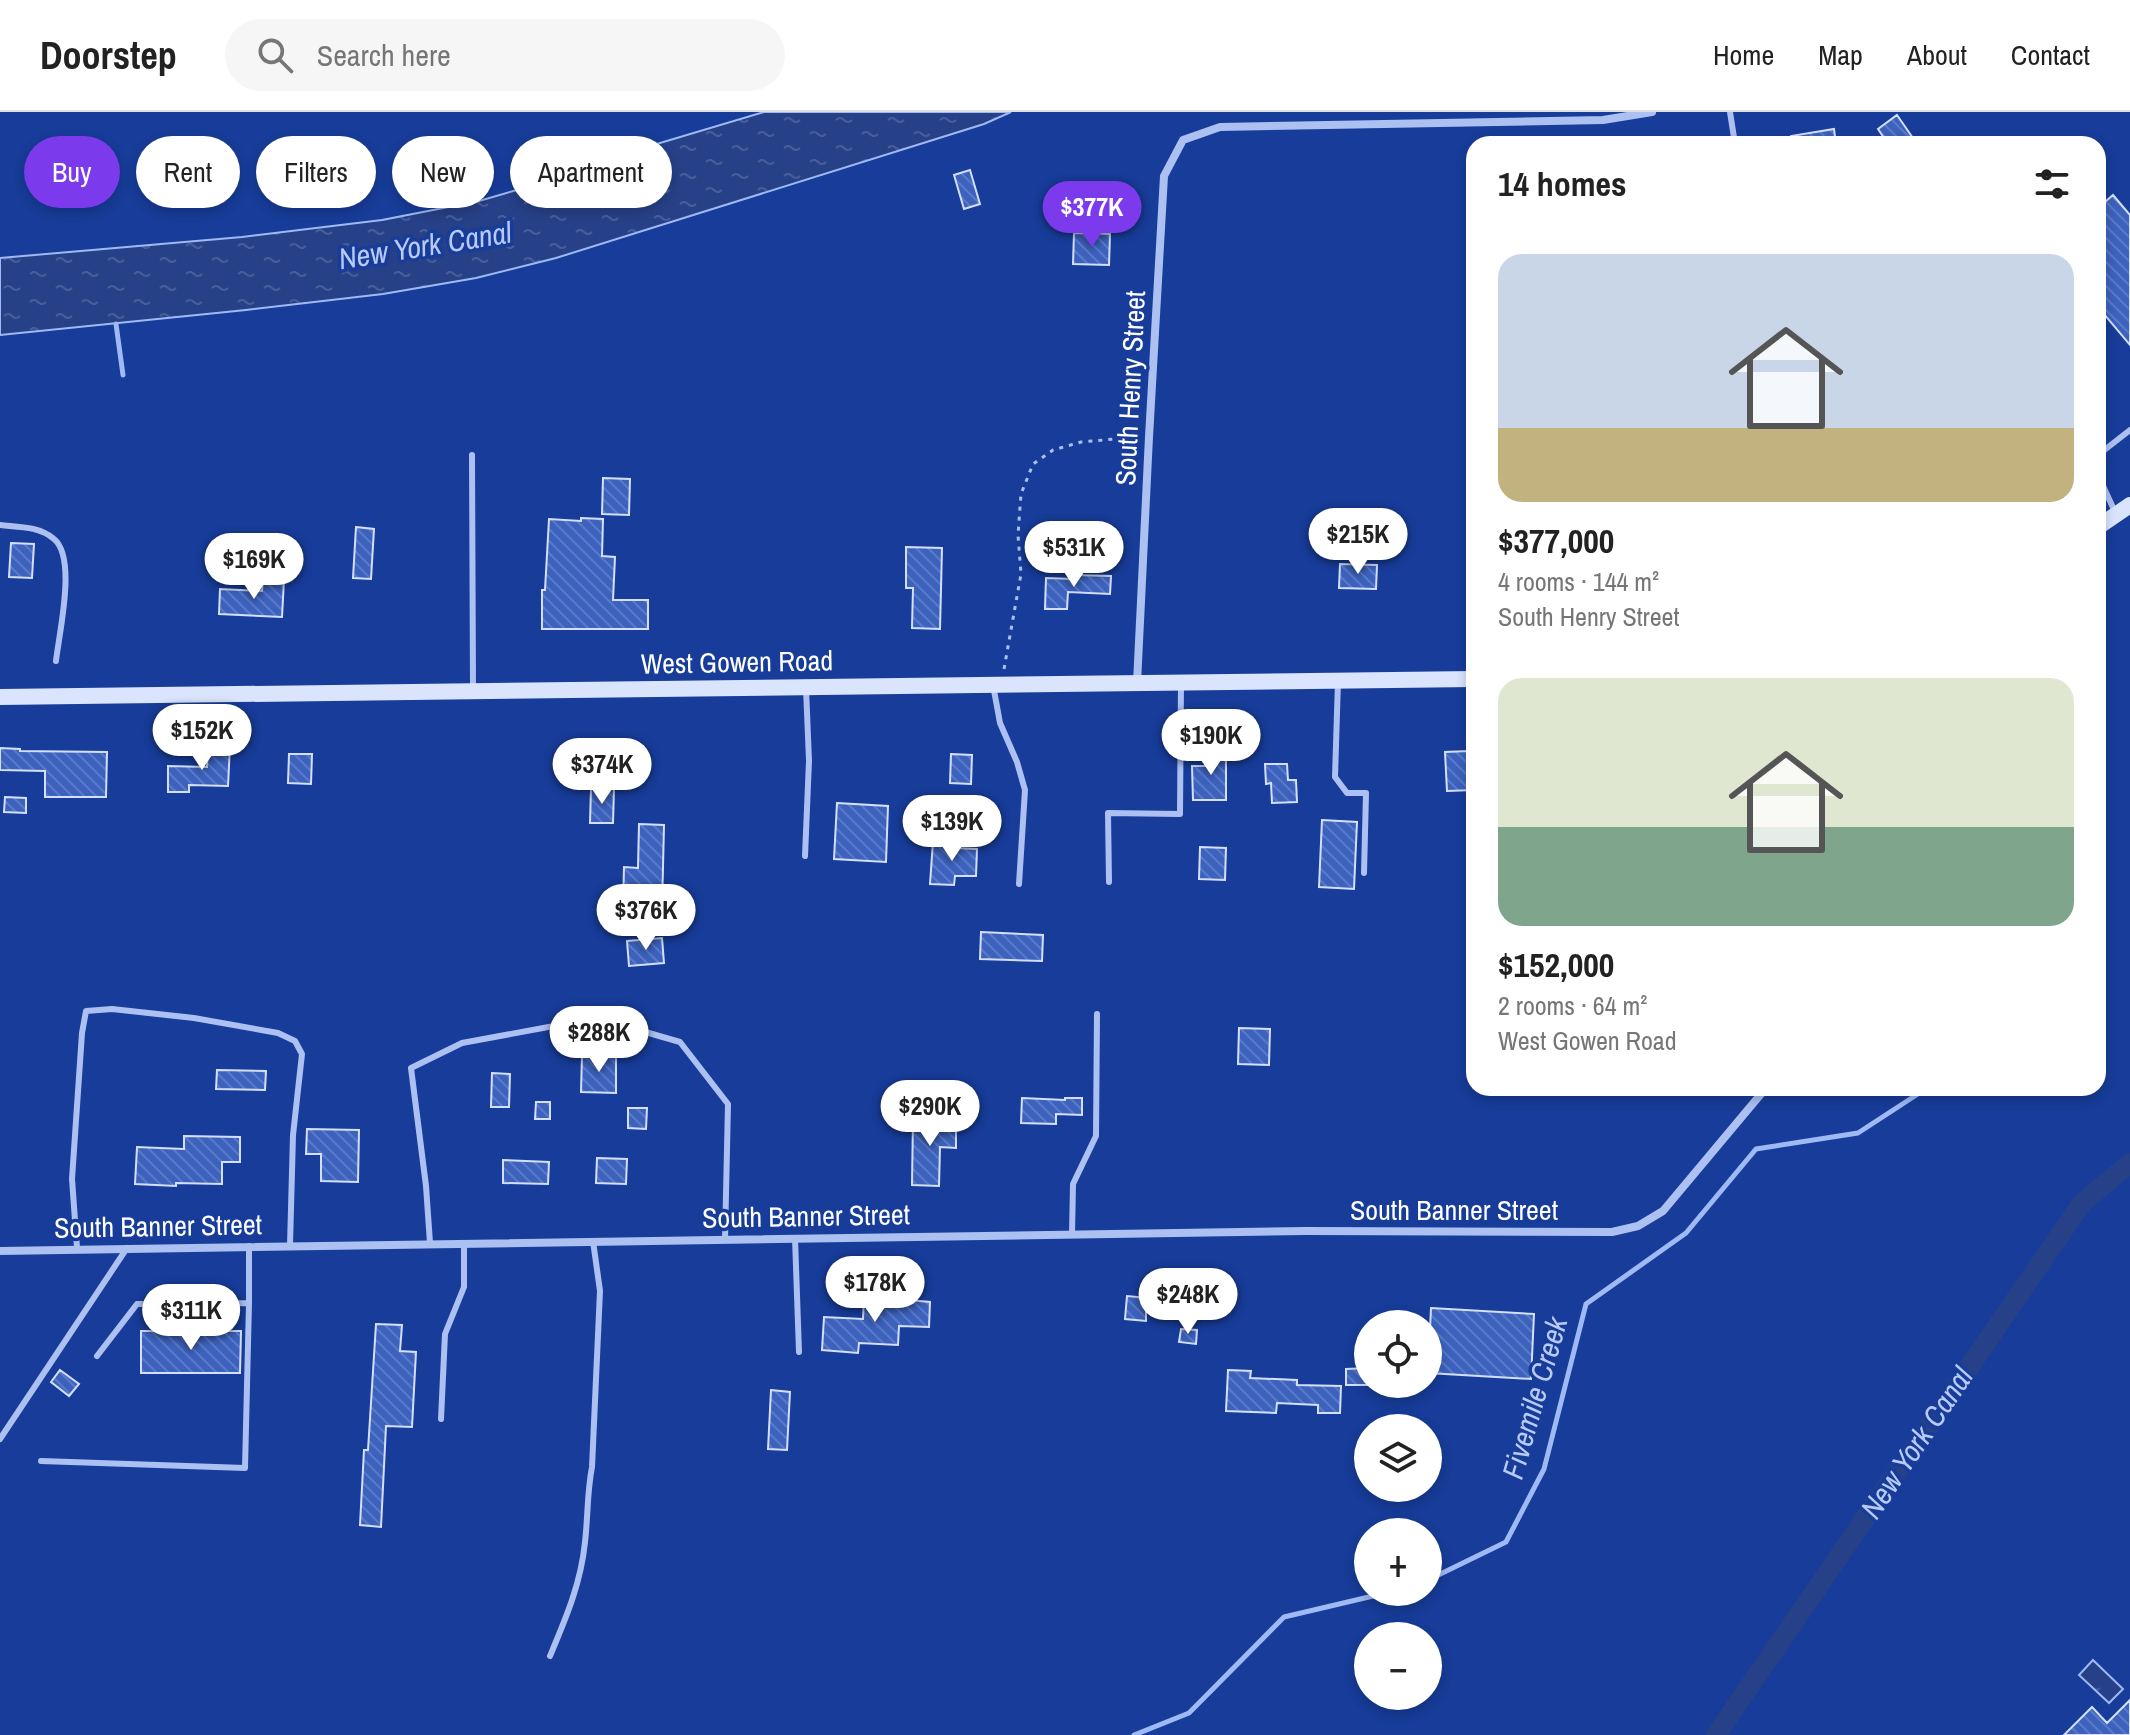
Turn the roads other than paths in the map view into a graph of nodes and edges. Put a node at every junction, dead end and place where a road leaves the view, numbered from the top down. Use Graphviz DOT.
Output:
graph roads {
  1 [pos="1652,112"];
  2 [pos="1730,112"];
  3 [pos="1734,136"];
  4 [pos="2130,430"];
  5 [pos="2106,449"];
  6 [pos="472,455"];
  7 [pos="2106,486"];
  8 [pos="2123,510"];
  9 [pos="2106,522"];
  10 [pos="0,525"];
  11 [pos="56,661"];
  12 [pos="1466,679"];
  13 [pos="1338,681"];
  14 [pos="1137,683"];
  15 [pos="1181,683"];
  16 [pos="998,685"];
  17 [pos="806,687"];
  18 [pos="473,692"];
  19 [pos="0,697"];
  20 [pos="805,856"];
  21 [pos="1364,873"];
  22 [pos="1109,882"];
  23 [pos="1019,884"];
  24 [pos="1097,1014"];
  25 [pos="1759,1096"];
  26 [pos="1072,1234"];
  27 [pos="795,1238"];
  28 [pos="725,1239"];
  29 [pos="593,1241"];
  30 [pos="430,1243"];
  31 [pos="464,1243"];
  32 [pos="290,1245"];
  33 [pos="249,1246"];
  34 [pos="77,1248"];
  35 [pos="127,1248"];
  36 [pos="0,1251"];
  37 [pos="249,1303"];
  38 [pos="799,1352"];
  39 [pos="97,1356"];
  40 [pos="441,1419"];
  41 [pos="0,1439"];
  42 [pos="41,1461"];
  43 [pos="550,1656"];
  1 -- 14 [label="street, South Henry Street"];
  2 -- 3 [label="lane"];
  4 -- 5 [label="lane"];
  6 -- 18 [label="lane"];
  7 -- 8 [label="lane"];
  8 -- 9 [label="street"];
  10 -- 11 [label="lane"];
  12 -- 13 [label="street, West Gowen Road"];
  13 -- 15 [label="street, West Gowen Road"];
  13 -- 21 [label="lane"];
  14 -- 15 [label="street, West Gowen Road"];
  14 -- 16 [label="street, West Gowen Road"];
  15 -- 22 [label="lane"];
  16 -- 17 [label="street, West Gowen Road"];
  16 -- 23 [label="lane"];
  17 -- 18 [label="street, West Gowen Road"];
  17 -- 20 [label="lane"];
  18 -- 19 [label="street, West Gowen Road"];
  24 -- 26 [label="lane"];
  25 -- 26 [label="street, South Banner Street"];
  26 -- 27 [label="street, South Banner Street"];
  27 -- 28 [label="street, South Banner Street"];
  27 -- 38 [label="lane"];
  28 -- 29 [label="street, South Banner Street"];
  28 -- 30 [label="lane"];
  29 -- 31 [label="street, South Banner Street"];
  29 -- 43 [label="lane"];
  30 -- 31 [label="street, South Banner Street"];
  30 -- 32 [label="street, South Banner Street"];
  31 -- 40 [label="lane"];
  32 -- 33 [label="street, South Banner Street"];
  32 -- 34 [label="lane"];
  33 -- 35 [label="street, South Banner Street"];
  33 -- 37 [label="lane"];
  34 -- 35 [label="street, South Banner Street"];
  34 -- 36 [label="street, South Banner Street"];
  35 -- 41 [label="lane"];
  37 -- 39 [label="lane"];
  37 -- 42 [label="lane"];
}
